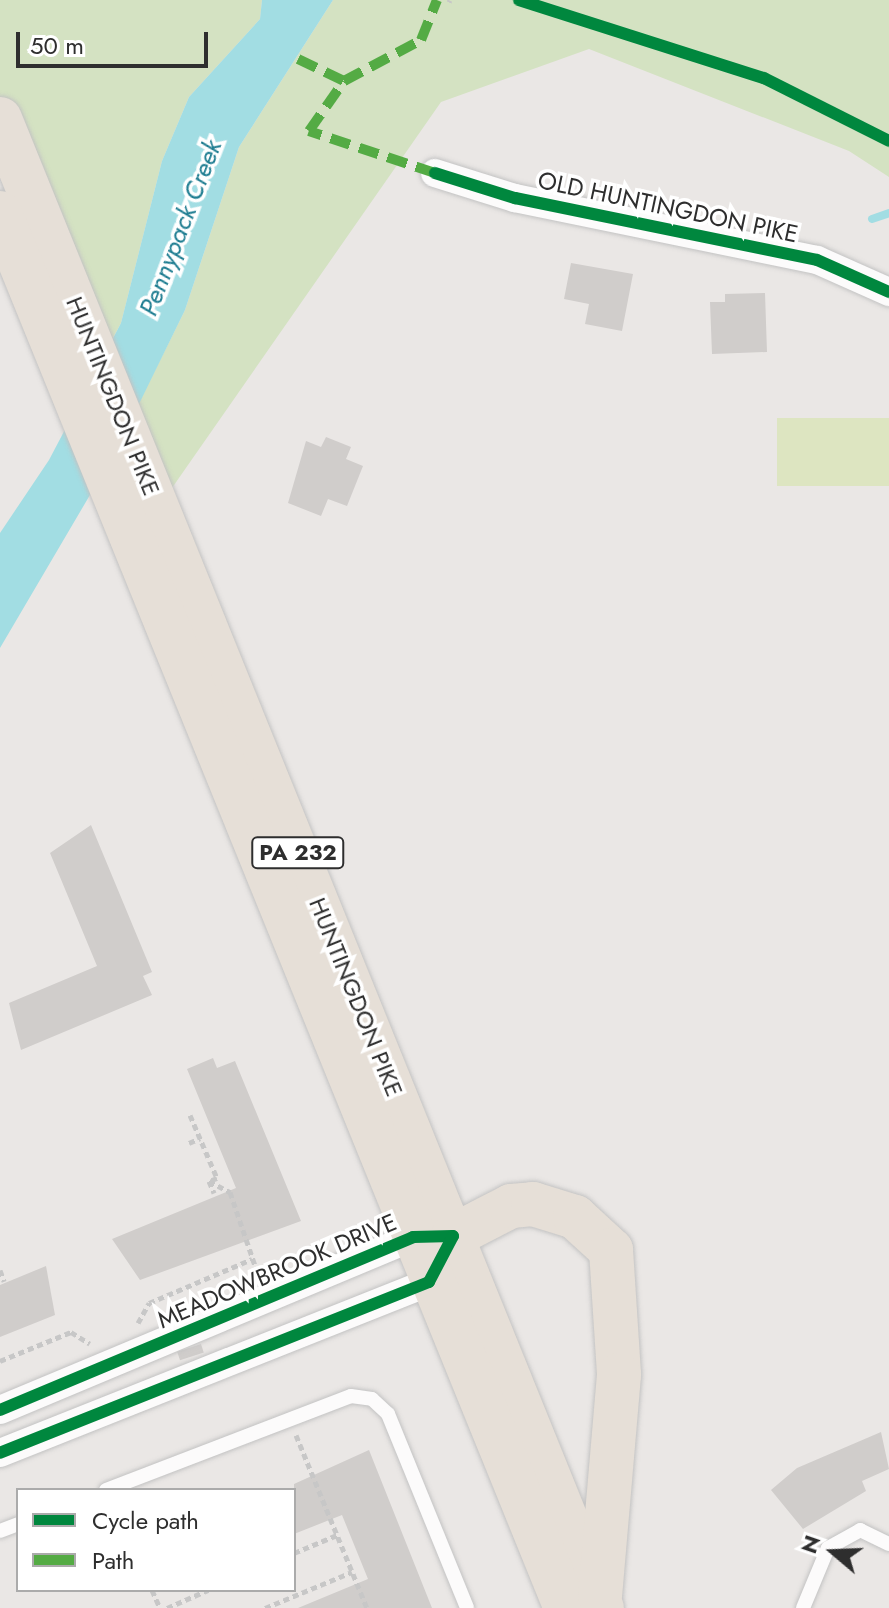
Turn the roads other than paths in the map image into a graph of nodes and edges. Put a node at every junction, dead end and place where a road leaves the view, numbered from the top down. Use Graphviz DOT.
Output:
graph roads {
  1 [pos="0,119"];
  2 [pos="435,173"];
  3 [pos="0,213"];
  4 [pos="889,292"];
  5 [pos="433,1236"];
  6 [pos="429,1282"];
  7 [pos="0,1410"];
  8 [pos="0,1453"];
  9 [pos="111,1488"];
  10 [pos="889,1544"];
  11 [pos="589,1606"];
  12 [pos="467,1608"];
  13 [pos="803,1608"];
  1 -- 5 [label="main road, HUNTINGDON PIKE / PA 232"];
  2 -- 4 [label="street, OLD HUNTINGDON PIKE"];
  3 -- 5 [label="main road, HUNTINGDON PIKE / PA 232"];
  5 -- 6 [label="main road, HUNTINGDON PIKE / PA 232"];
  5 -- 7 [label="street, MEADOWBROOK DRIVE"];
  5 -- 11 [label="main road, HUNTINGDON PIKE / PA 232"];
  5 -- 11 [label="main road"];
  6 -- 8 [label="street"];
  6 -- 11 [label="main road, HUNTINGDON PIKE / PA 232"];
  9 -- 12 [label="lane"];
  10 -- 13 [label="lane"];
}
